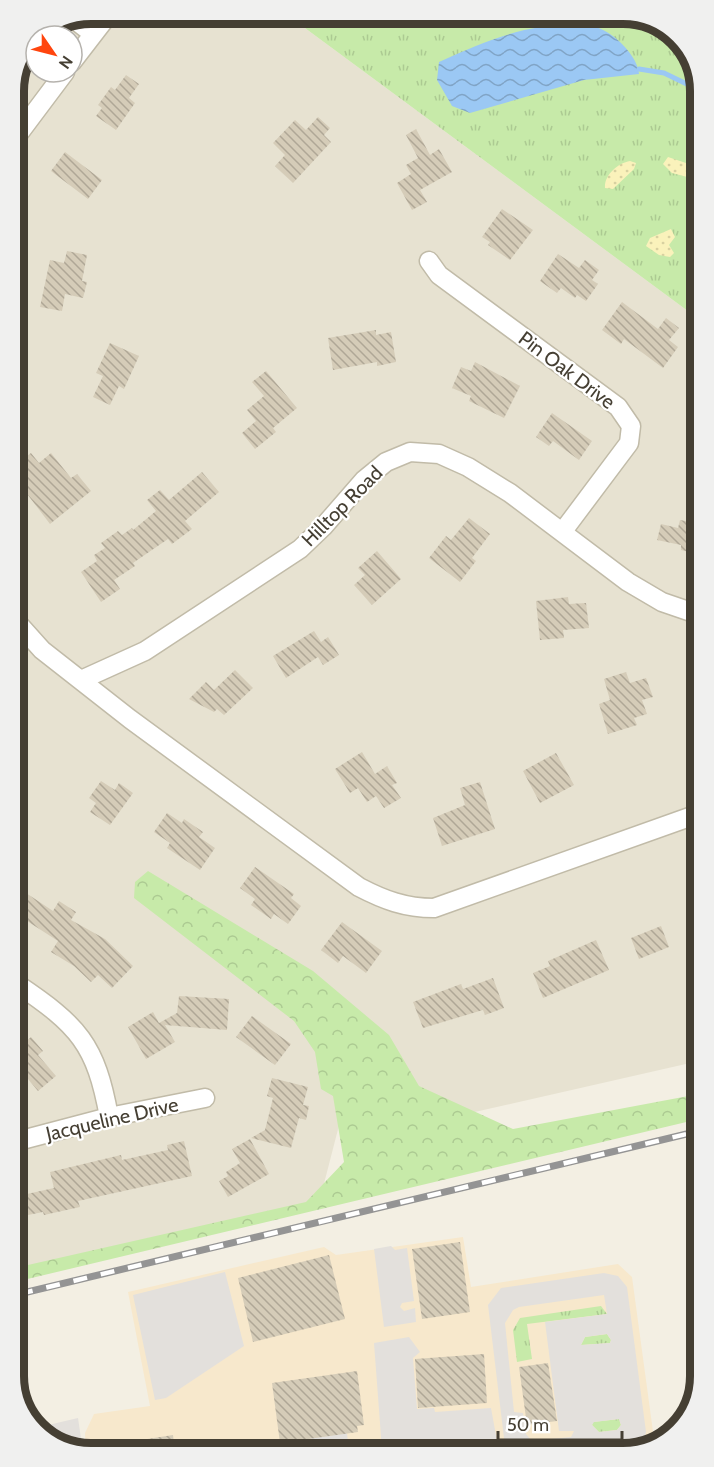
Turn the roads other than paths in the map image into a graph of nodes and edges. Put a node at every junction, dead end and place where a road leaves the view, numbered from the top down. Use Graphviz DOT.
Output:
graph roads {
  1 [pos="101,24"];
  2 [pos="81,25"];
  3 [pos="93,34"];
  4 [pos="84,46"];
  5 [pos="56,84"];
  6 [pos="24,127"];
  7 [pos="429,261"];
  8 [pos="563,531"];
  9 [pos="690,612"];
  10 [pos="24,630"];
  11 [pos="81,680"];
  12 [pos="690,817"];
  13 [pos="24,989"];
  14 [pos="205,1098"];
  15 [pos="109,1117"];
  16 [pos="24,1139"];
  1 -- 3 [label="street"];
  2 -- 3 [label="street"];
  3 -- 4 [label="street"];
  5 -- 6 [label="street"];
  7 -- 8 [label="street, Pin Oak Drive"];
  8 -- 9 [label="street, Hilltop Road"];
  8 -- 11 [label="street, Hilltop Road"];
  10 -- 11 [label="street"];
  11 -- 12 [label="street"];
  13 -- 15 [label="street"];
  14 -- 15 [label="street, Jacqueline Drive"];
  15 -- 16 [label="street, Jacqueline Drive"];
}
